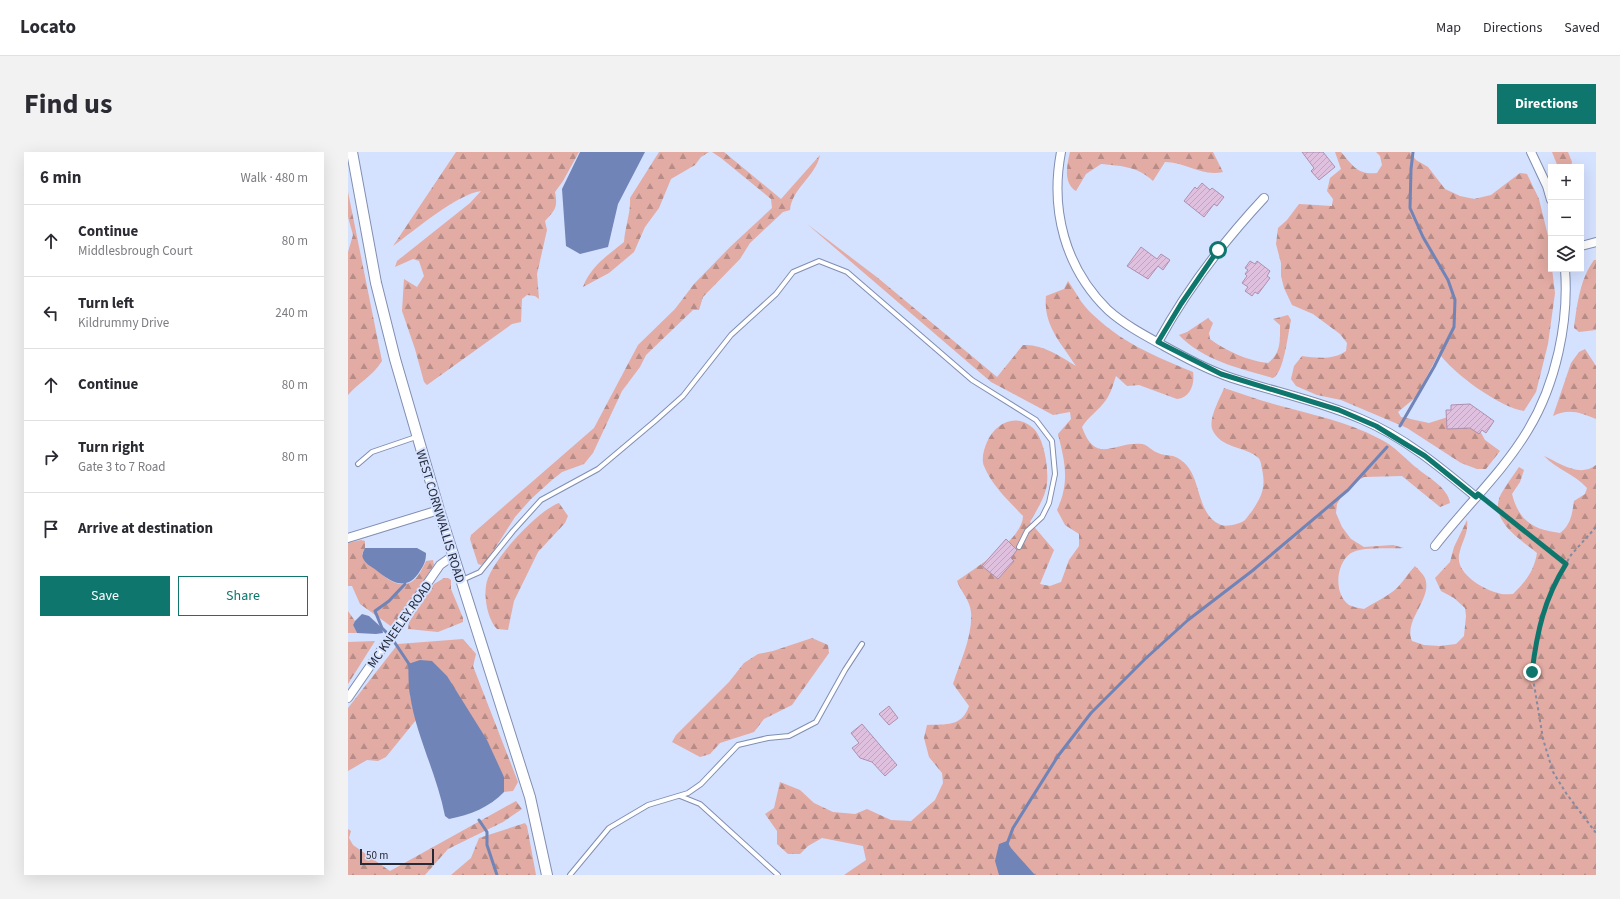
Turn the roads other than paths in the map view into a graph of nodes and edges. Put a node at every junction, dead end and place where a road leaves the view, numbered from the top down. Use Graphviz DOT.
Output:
graph roads {
  1 [pos="352,152"];
  2 [pos="1061,152"];
  3 [pos="1531,152"];
  4 [pos="1548,190"];
  5 [pos="1264,198"];
  6 [pos="1596,242"];
  7 [pos="1584,245"];
  8 [pos="1565,272"];
  9 [pos="1158,342"];
  10 [pos="416,437"];
  11 [pos="358,464"];
  12 [pos="1477,496"];
  13 [pos="438,510"];
  14 [pos="348,538"];
  15 [pos="1434,546"];
  16 [pos="1020,547"];
  17 [pos="454,555"];
  18 [pos="461,581"];
  19 [pos="862,644"];
  20 [pos="348,698"];
  21 [pos="679,796"];
  22 [pos="548,875"];
  23 [pos="570,875"];
  24 [pos="778,875"];
  1 -- 10 [label="street, WEST CORNWALLIS ROAD"];
  2 -- 9 [label="street"];
  3 -- 4 [label="street"];
  5 -- 9 [label="street"];
  6 -- 7 [label="street"];
  8 -- 12 [label="street"];
  9 -- 12 [label="street"];
  10 -- 11 [label="lane"];
  10 -- 13 [label="street, WEST CORNWALLIS ROAD"];
  12 -- 15 [label="street"];
  13 -- 14 [label="street"];
  13 -- 17 [label="street, WEST CORNWALLIS ROAD"];
  16 -- 18 [label="lane"];
  17 -- 18 [label="street, WEST CORNWALLIS ROAD"];
  17 -- 20 [label="street, MC KNEELEY ROAD"];
  18 -- 22 [label="street, WEST CORNWALLIS ROAD"];
  19 -- 21 [label="lane"];
  21 -- 23 [label="lane"];
  21 -- 24 [label="lane"];
}
